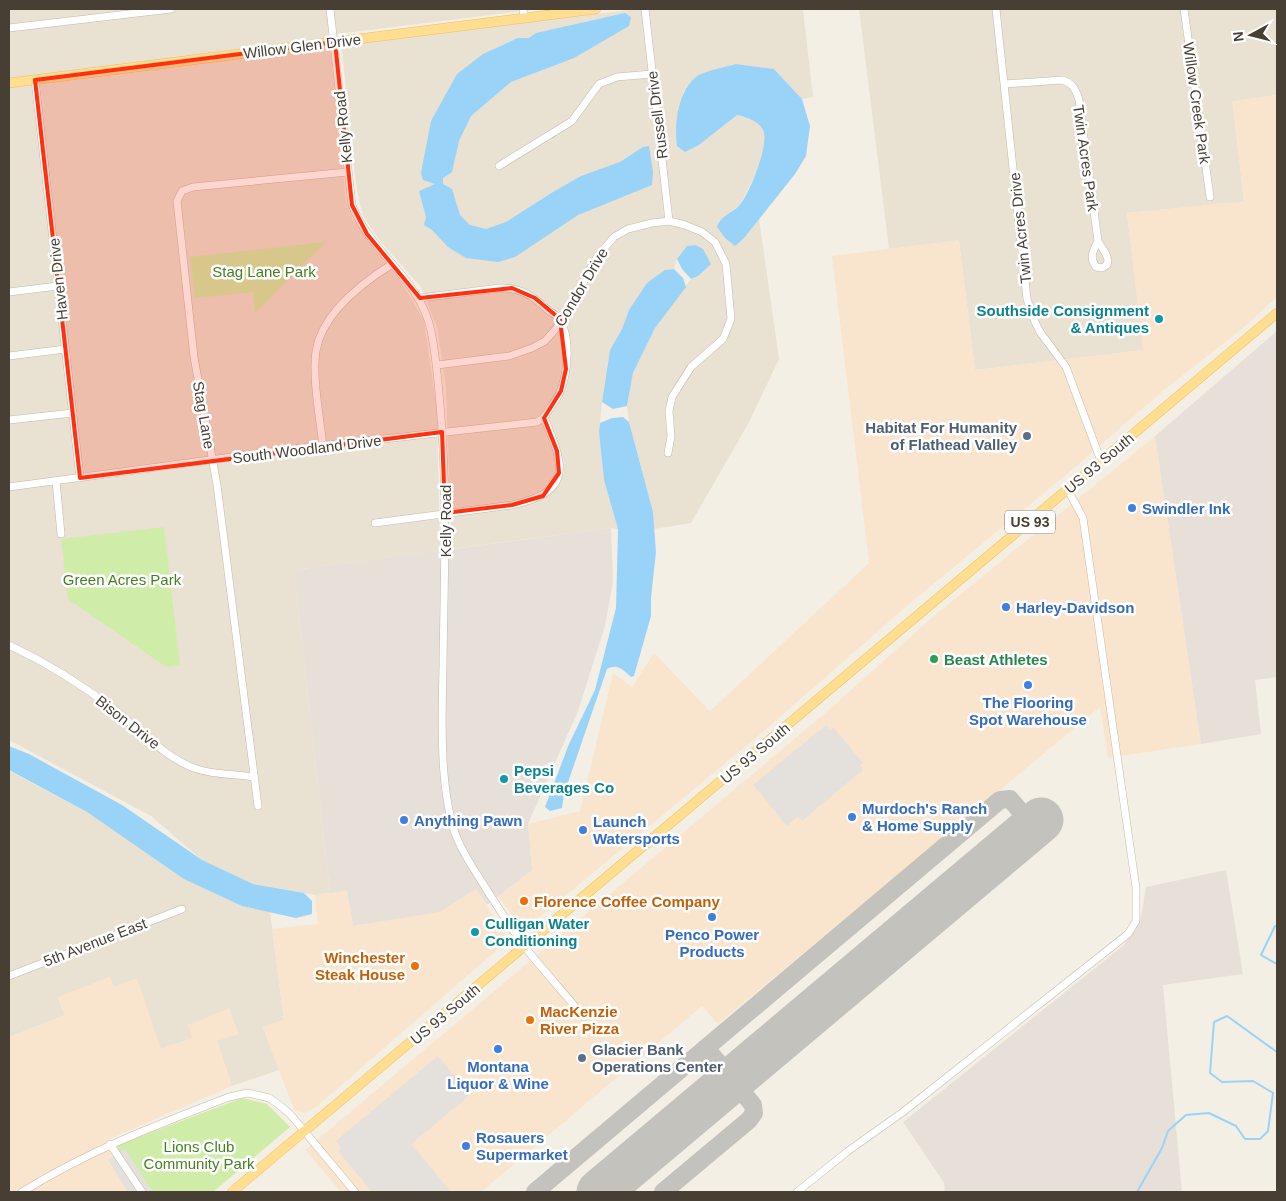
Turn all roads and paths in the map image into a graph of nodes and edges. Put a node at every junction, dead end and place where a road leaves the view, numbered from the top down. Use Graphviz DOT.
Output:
graph roads {
  1 [pos="171,9"];
  2 [pos="330,9"];
  3 [pos="596,9"];
  4 [pos="645,9"];
  5 [pos="996,9"];
  6 [pos="1184,9"];
  7 [pos="524,14"];
  8 [pos="9,28"];
  9 [pos="334,42"];
  10 [pos="652,74"];
  11 [pos="35,80"];
  12 [pos="9,83"];
  13 [pos="1005,84"];
  14 [pos="499,166"];
  15 [pos="348,172"];
  16 [pos="1210,197"];
  17 [pos="669,221"];
  18 [pos="1098,241"];
  19 [pos="392,264"];
  20 [pos="58,286"];
  21 [pos="9,292"];
  22 [pos="420,298"];
  23 [pos="1277,313"];
  24 [pos="561,323"];
  25 [pos="66,350"];
  26 [pos="9,356"];
  27 [pos="436,365"];
  28 [pos="73,413"];
  29 [pos="544,418"];
  30 [pos="9,420"];
  31 [pos="442,432"];
  32 [pos="323,446"];
  33 [pos="668,453"];
  34 [pos="212,461"];
  35 [pos="1101,461"];
  36 [pos="80,478"];
  37 [pos="56,481"];
  38 [pos="9,487"];
  39 [pos="1068,490"];
  40 [pos="445,513"];
  41 [pos="375,523"];
  42 [pos="61,534"];
  43 [pos="9,645"];
  44 [pos="254,777"];
  45 [pos="258,806"];
  46 [pos="182,909"];
  47 [pos="525,946"];
  48 [pos="9,976"];
  49 [pos="584,1017"];
  50 [pos="304,1132"];
  51 [pos="110,1144"];
  52 [pos="22,1192"];
  53 [pos="142,1192"];
  54 [pos="232,1192"];
  55 [pos="355,1192"];
  56 [pos="797,1192"];
  1 -- 8 [label="street"];
  2 -- 9 [label="street, Kelly Road"];
  3 -- 7 [label="main road, Willow Glen Drive"];
  4 -- 10 [label="street, Russell Drive"];
  5 -- 13 [label="street, Twin Acres Drive"];
  6 -- 16 [label="street, Willow Creek Park"];
  7 -- 9 [label="main road, Willow Glen Drive"];
  9 -- 11 [label="main road, Willow Glen Drive"];
  9 -- 15 [label="street, Kelly Road"];
  10 -- 14 [label="street"];
  10 -- 17 [label="street, Russell Drive"];
  11 -- 12 [label="main road, Willow Glen Drive"];
  11 -- 20 [label="street, Haven Drive"];
  13 -- 18 [label="street, Twin Acres Park"];
  13 -- 35 [label="street, Twin Acres Drive"];
  15 -- 19 [label="street, Kelly Road"];
  15 -- 34 [label="street, Stag Lane"];
  17 -- 24 [label="street, Condor Drive"];
  17 -- 33 [label="street"];
  19 -- 22 [label="street, Kelly Road"];
  19 -- 32 [label="street"];
  20 -- 21 [label="street"];
  20 -- 25 [label="street, Haven Drive"];
  22 -- 24 [label="street"];
  22 -- 27 [label="street, Kelly Road"];
  23 -- 35 [label="main road, US 93 South / US 93"];
  24 -- 27 [label="street, Condor Drive"];
  24 -- 29 [label="street"];
  25 -- 26 [label="street"];
  25 -- 28 [label="street, Haven Drive"];
  27 -- 31 [label="street, Kelly Road"];
  28 -- 30 [label="street"];
  28 -- 36 [label="street, Haven Drive"];
  29 -- 31 [label="street, South Woodland Drive"];
  29 -- 40 [label="street"];
  31 -- 32 [label="street, South Woodland Drive"];
  31 -- 40 [label="street, Kelly Road"];
  32 -- 34 [label="street, South Woodland Drive"];
  34 -- 36 [label="street, South Woodland Drive"];
  34 -- 44 [label="street, Stag Lane"];
  35 -- 39 [label="main road, US 93 South / US 93"];
  36 -- 37 [label="street, South Woodland Drive"];
  37 -- 38 [label="street, South Woodland Drive"];
  37 -- 42 [label="street"];
  39 -- 47 [label="main road, US 93 South / US 93"];
  39 -- 56 [label="street"];
  40 -- 41 [label="street"];
  40 -- 47 [label="street, Kelly Road"];
  43 -- 44 [label="street, Bison Drive"];
  44 -- 45 [label="street, Stag Lane"];
  46 -- 48 [label="street, 5th Avenue East"];
  47 -- 49 [label="street, Kelly Road"];
  47 -- 50 [label="main road, US 93 South / US 93"];
  50 -- 51 [label="street"];
  50 -- 54 [label="main road, US 93 South / US 93"];
  50 -- 55 [label="street"];
  51 -- 52 [label="street"];
  51 -- 53 [label="street"];
}
